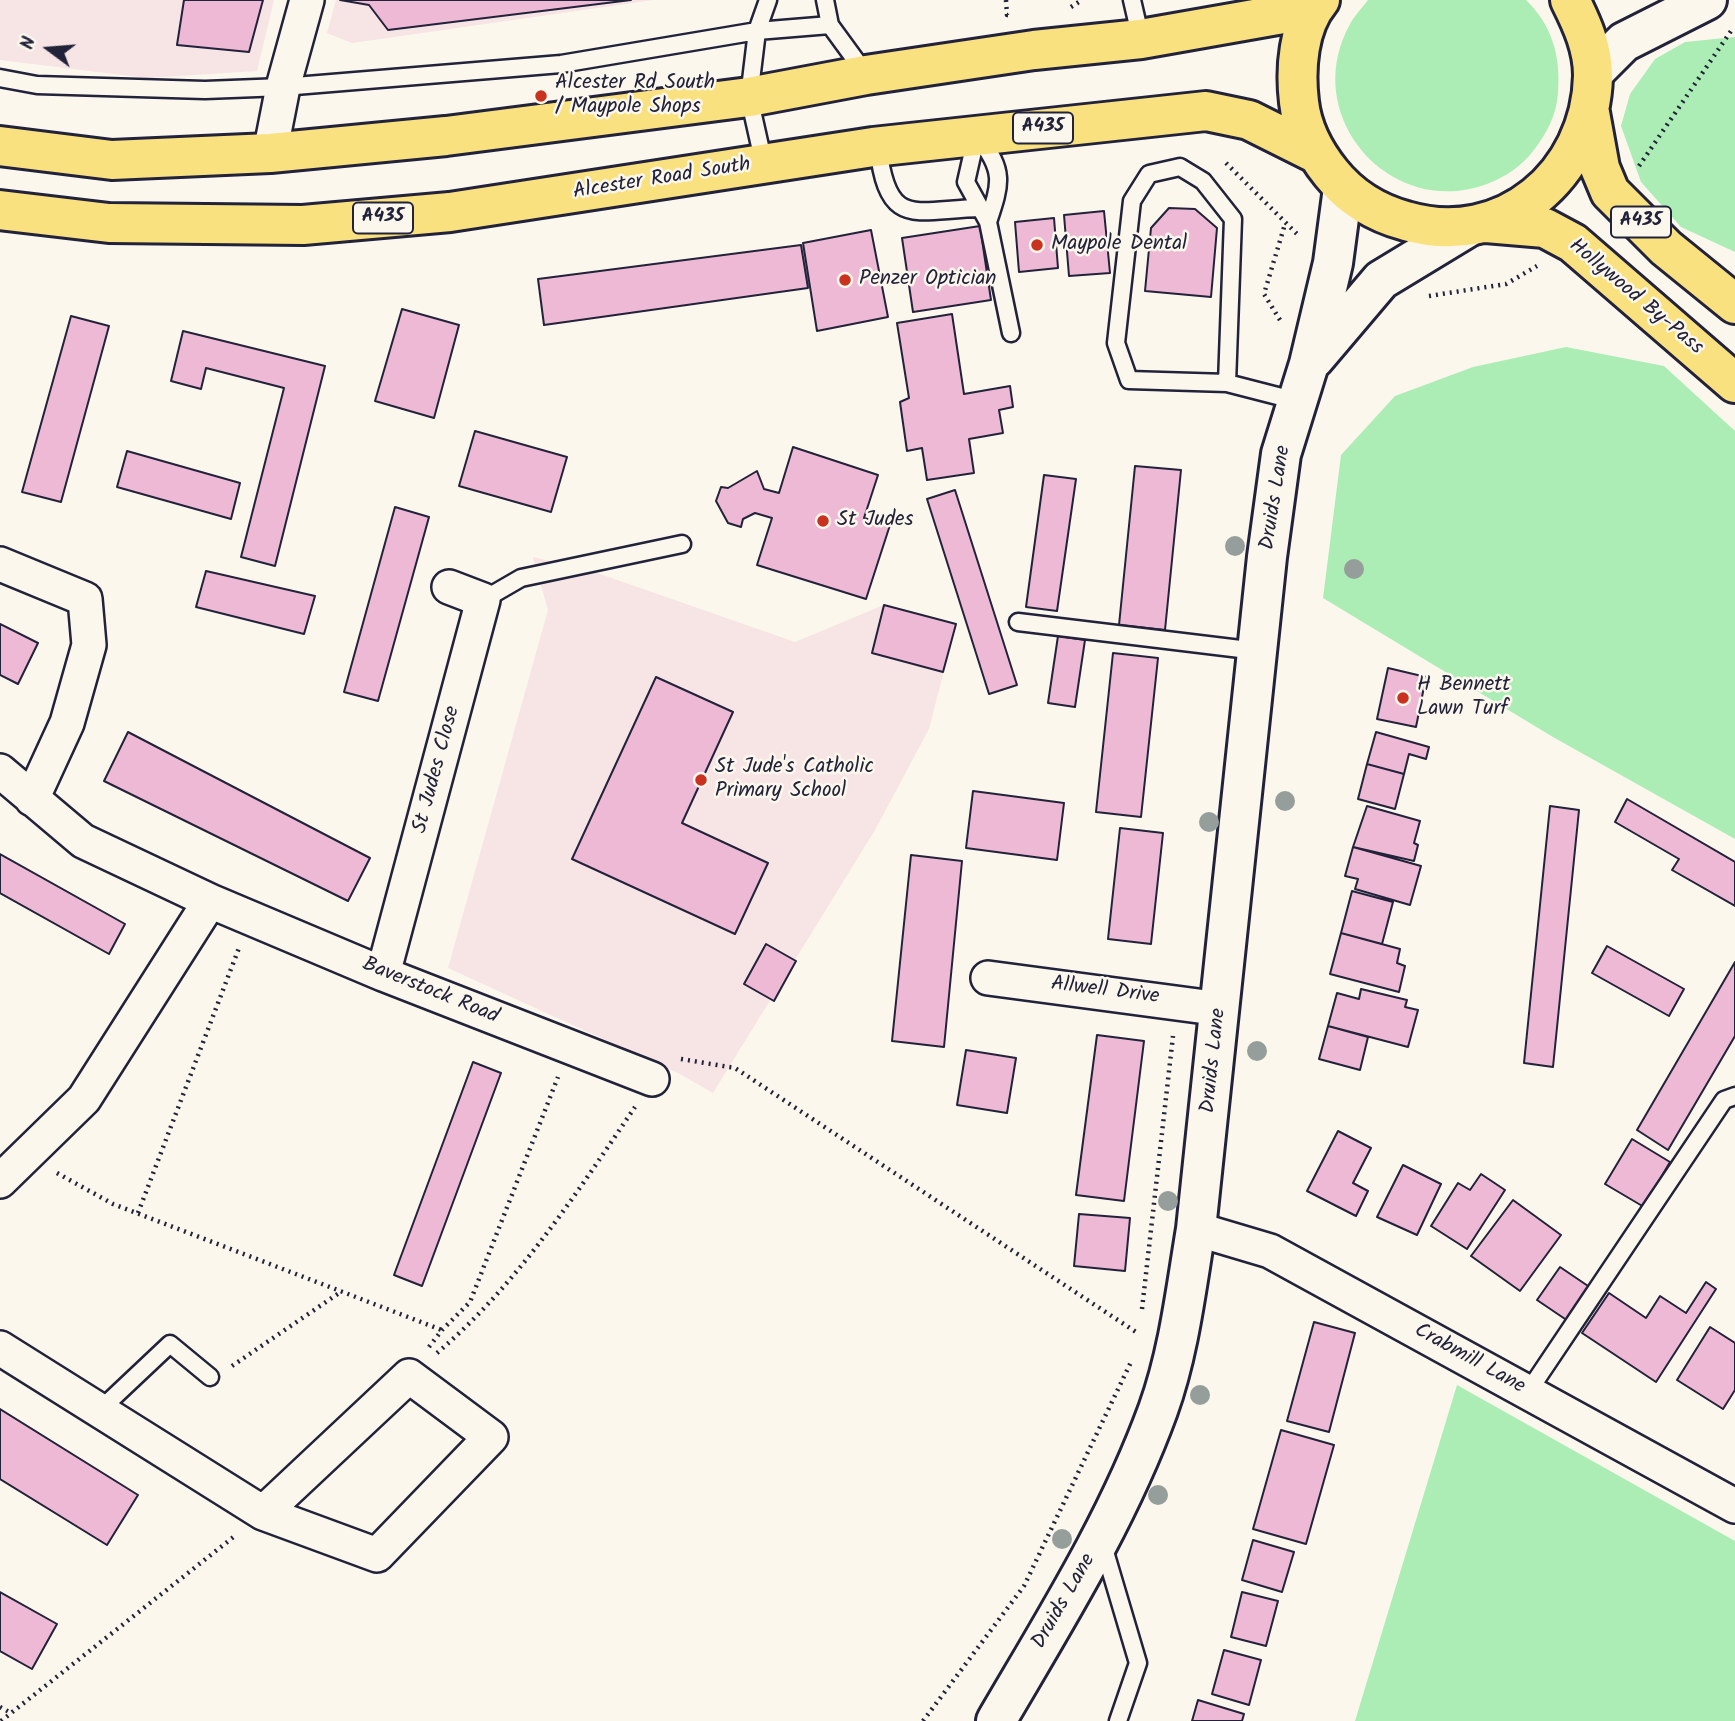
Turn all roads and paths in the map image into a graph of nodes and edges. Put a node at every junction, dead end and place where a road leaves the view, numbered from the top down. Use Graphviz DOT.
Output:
graph roads {
  1 [pos="307,0"];
  2 [pos="768,0"];
  3 [pos="825,0"];
  4 [pos="1132,0"];
  5 [pos="1570,0"];
  6 [pos="1707,0"];
  7 [pos="1318,2"];
  8 [pos="1007,15"];
  9 [pos="994,17"];
  10 [pos="830,25"];
  11 [pos="757,31"];
  12 [pos="1141,39"];
  13 [pos="1593,73"];
  14 [pos="866,75"];
  15 [pos="0,78"];
  16 [pos="282,87"];
  17 [pos="749,97"];
  18 [pos="1590,113"];
  19 [pos="977,135"];
  20 [pos="0,146"];
  21 [pos="878,146"];
  22 [pos="270,153"];
  23 [pos="1315,153"];
  24 [pos="764,164"];
  25 [pos="1343,188"];
  26 [pos="0,210"];
  27 [pos="985,215"];
  28 [pos="1285,224"];
  29 [pos="1478,224"];
  30 [pos="1264,294"];
  31 [pos="1735,304"];
  32 [pos="1011,333"];
  33 [pos="1309,364"];
  34 [pos="1227,383"];
  35 [pos="1735,383"];
  36 [pos="1297,401"];
  37 [pos="682,544"];
  38 [pos="0,564"];
  39 [pos="449,587"];
  40 [pos="483,600"];
  41 [pos="1018,622"];
  42 [pos="1257,651"];
  43 [pos="0,771"];
  44 [pos="32,799"];
  45 [pos="210,901"];
  46 [pos="250,918"];
  47 [pos="383,974"];
  48 [pos="988,978"];
  49 [pos="1177,1001"];
  50 [pos="1221,1009"];
  51 [pos="569,1046"];
  52 [pos="652,1079"];
  53 [pos="1735,1096"];
  54 [pos="31,1151"];
  55 [pos="0,1181"];
  56 [pos="138,1213"];
  57 [pos="1196,1228"];
  58 [pos="342,1291"];
  59 [pos="442,1330"];
  60 [pos="1139,1334"];
  61 [pos="1136,1345"];
  62 [pos="0,1348"];
  63 [pos="1134,1356"];
  64 [pos="409,1376"];
  65 [pos="210,1377"];
  66 [pos="1528,1392"];
  67 [pos="100,1410"];
  68 [pos="1735,1506"];
  69 [pos="263,1513"];
  70 [pos="1101,1540"];
  71 [pos="0,1707"];
  72 [pos="11,1713"];
  73 [pos="1,1721"];
  74 [pos="923,1721"];
  75 [pos="996,1721"];
  76 [pos="1118,1721"];
  1 -- 16 [label="street"];
  2 -- 11 [label="lane"];
  3 -- 10 [label="lane"];
  4 -- 12 [label="lane"];
  5 -- 13 [label="highway, A435"];
  6 -- 13 [label="street"];
  7 -- 12 [label="highway, A435"];
  7 -- 23 [label="highway, A435"];
  8 -- 9 [label="path"];
  10 -- 11 [label="lane"];
  10 -- 14 [label="lane"];
  11 -- 16 [label="lane"];
  11 -- 17 [label="lane"];
  12 -- 14 [label="highway, A435"];
  13 -- 18 [label="highway, A435"];
  14 -- 17 [label="highway, A435"];
  15 -- 16 [label="lane"];
  16 -- 22 [label="street"];
  17 -- 22 [label="highway, A435"];
  17 -- 24 [label="lane"];
  18 -- 29 [label="highway, A435"];
  18 -- 31 [label="highway, A435"];
  19 -- 21 [label="highway, Alcester Road South / A435"];
  19 -- 23 [label="highway, Alcester Road South / A435"];
  19 -- 27 [label="lane"];
  19 -- 27 [label="lane"];
  20 -- 22 [label="highway, A435"];
  21 -- 24 [label="highway, Alcester Road South / A435"];
  21 -- 27 [label="lane"];
  23 -- 25 [label="highway, A435"];
  24 -- 26 [label="highway, Alcester Road South / A435"];
  25 -- 29 [label="highway, A435"];
  25 -- 33 [label="street, Druids Lane"];
  27 -- 32 [label="lane"];
  28 -- 30 [label="path"];
  29 -- 33 [label="street, Druids Lane"];
  29 -- 35 [label="highway, Hollywood By-Pass / A435"];
  33 -- 36 [label="street, Druids Lane"];
  34 -- 34 [label="lane"];
  34 -- 36 [label="lane"];
  36 -- 42 [label="street, Druids Lane"];
  37 -- 40 [label="lane"];
  38 -- 44 [label="street"];
  39 -- 40 [label="street"];
  40 -- 47 [label="street, St Judes Close"];
  41 -- 42 [label="lane"];
  42 -- 50 [label="street, Druids Lane"];
  43 -- 44 [label="street, Baverstock Road"];
  44 -- 45 [label="street, Baverstock Road"];
  45 -- 46 [label="street, Baverstock Road"];
  45 -- 54 [label="street"];
  46 -- 47 [label="street, Baverstock Road"];
  46 -- 56 [label="path"];
  47 -- 51 [label="street, Baverstock Road"];
  48 -- 49 [label="street, Allwell Drive"];
  49 -- 50 [label="street, Allwell Drive"];
  49 -- 60 [label="path"];
  50 -- 57 [label="street, Druids Lane"];
  51 -- 52 [label="street, Baverstock Road"];
  51 -- 59 [label="path"];
  52 -- 60 [label="path"];
  52 -- 64 [label="path"];
  53 -- 66 [label="lane"];
  54 -- 55 [label="street"];
  54 -- 56 [label="path"];
  56 -- 58 [label="path"];
  57 -- 66 [label="street, Crabmill Lane"];
  57 -- 70 [label="street, Druids Lane"];
  58 -- 59 [label="path"];
  58 -- 65 [label="path"];
  59 -- 64 [label="path"];
  60 -- 61 [label="path"];
  62 -- 67 [label="street"];
  63 -- 74 [label="path"];
  64 -- 69 [label="street"];
  64 -- 69 [label="street"];
  65 -- 67 [label="lane"];
  66 -- 68 [label="street, Crabmill Lane"];
  67 -- 69 [label="street"];
  69 -- 72 [label="path"];
  70 -- 75 [label="street, Druids Lane"];
  70 -- 76 [label="lane"];
  71 -- 72 [label="path"];
  72 -- 73 [label="path"];
}
